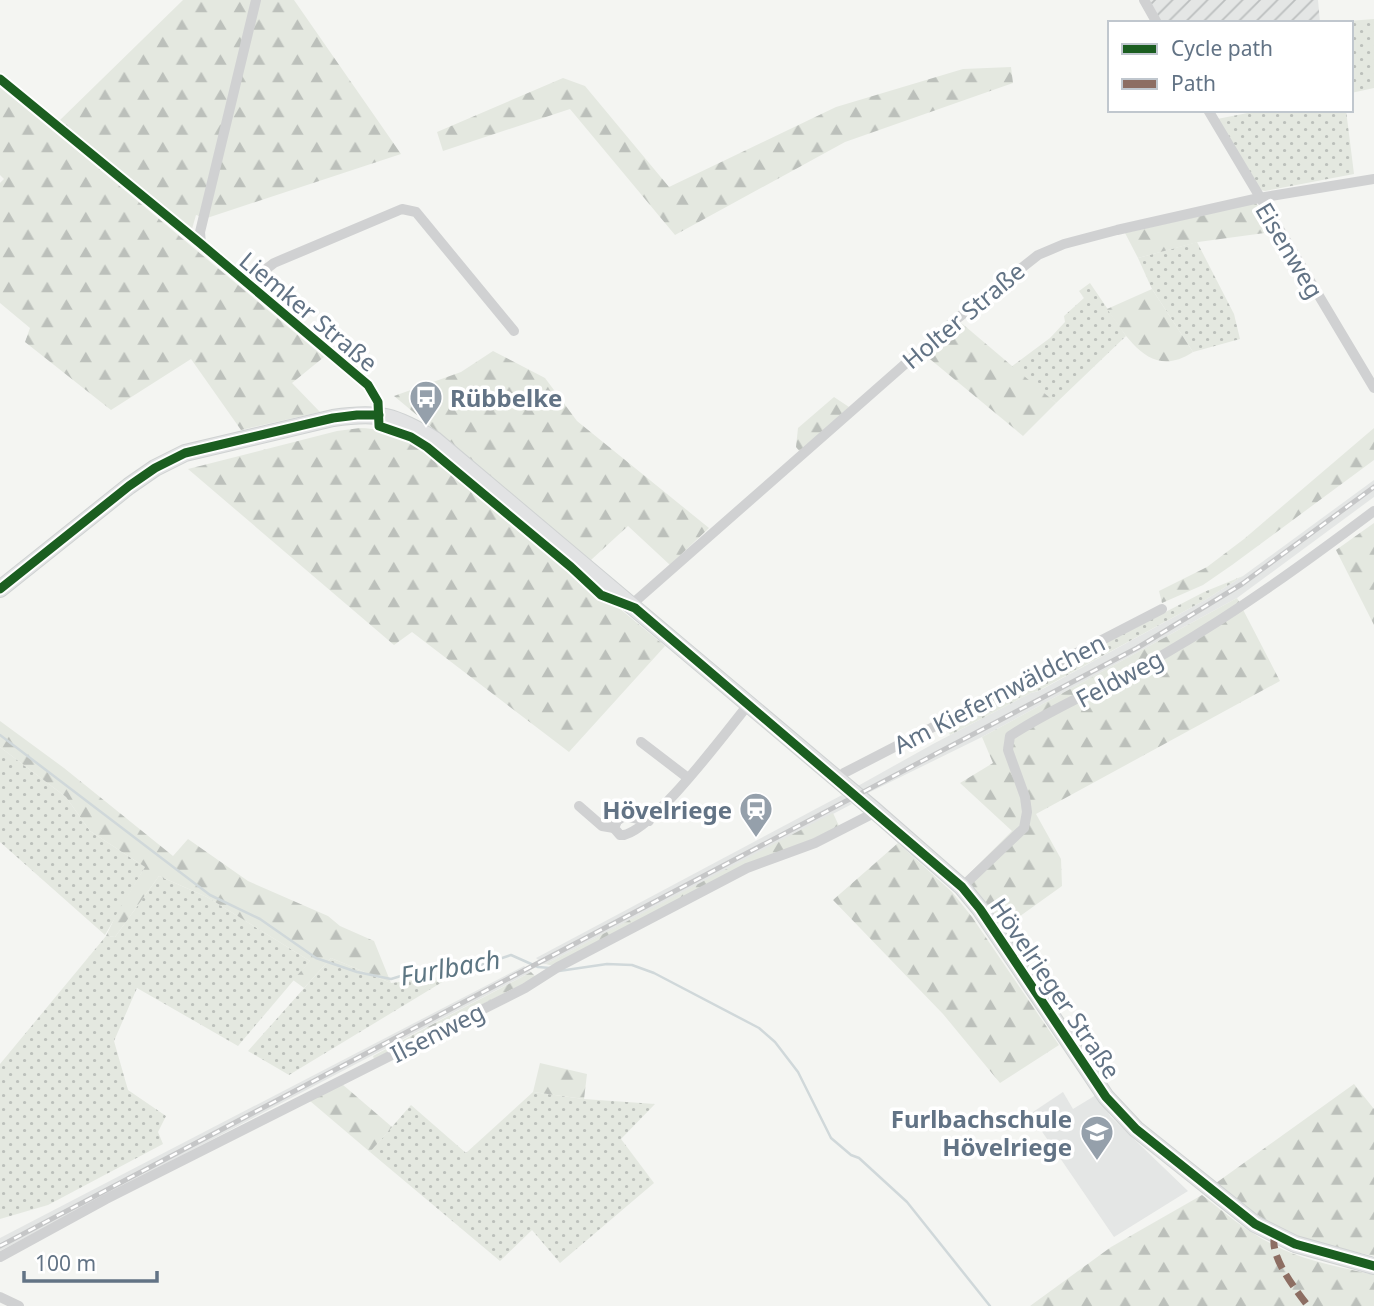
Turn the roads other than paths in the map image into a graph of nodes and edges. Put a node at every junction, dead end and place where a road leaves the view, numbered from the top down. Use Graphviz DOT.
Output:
graph roads {
  1 [pos="256,0"];
  2 [pos="1143,0"];
  3 [pos="1156,21"];
  4 [pos="1209,112"];
  5 [pos="1374,179"];
  6 [pos="1259,198"];
  7 [pos="249,285"];
  8 [pos="514,331"];
  9 [pos="1374,388"];
  10 [pos="379,415"];
  11 [pos="1374,511"];
  12 [pos="0,589"];
  13 [pos="628,603"];
  14 [pos="1162,609"];
  15 [pos="748,705"];
  16 [pos="641,742"];
  17 [pos="688,778"];
  18 [pos="837,779"];
  19 [pos="579,806"];
  20 [pos="873,809"];
  21 [pos="649,821"];
  22 [pos="614,828"];
  23 [pos="962,887"];
  24 [pos="0,1257"];
  25 [pos="1374,1266"];
  26 [pos="0,1297"];
  27 [pos="19,1306"];
  1 -- 7 [label="street, Liemker Straße"];
  2 -- 3 [label="street"];
  4 -- 6 [label="street, Eisenweg"];
  5 -- 6 [label="street, Holter Straße"];
  6 -- 9 [label="street, Eisenweg"];
  6 -- 13 [label="street, Holter Straße"];
  7 -- 8 [label="street"];
  7 -- 10 [label="street, Liemker Straße"];
  10 -- 12 [label="main road, Hövelrieger Straße"];
  10 -- 13 [label="main road, Hövelrieger Straße"];
  11 -- 23 [label="street, Feldweg"];
  13 -- 15 [label="main road, Hövelrieger Straße"];
  14 -- 18 [label="street, Am Kiefernwäldchen"];
  15 -- 17 [label="street"];
  15 -- 18 [label="main road, Hövelrieger Straße"];
  16 -- 17 [label="street"];
  17 -- 21 [label="street"];
  18 -- 20 [label="main road, Hövelrieger Straße"];
  19 -- 22 [label="street"];
  20 -- 23 [label="main road, Hövelrieger Straße"];
  20 -- 24 [label="street, Ilsenweg"];
  21 -- 22 [label="street"];
  21 -- 22 [label="street"];
  23 -- 25 [label="main road, Hövelrieger Straße"];
  26 -- 27 [label="street"];
}
